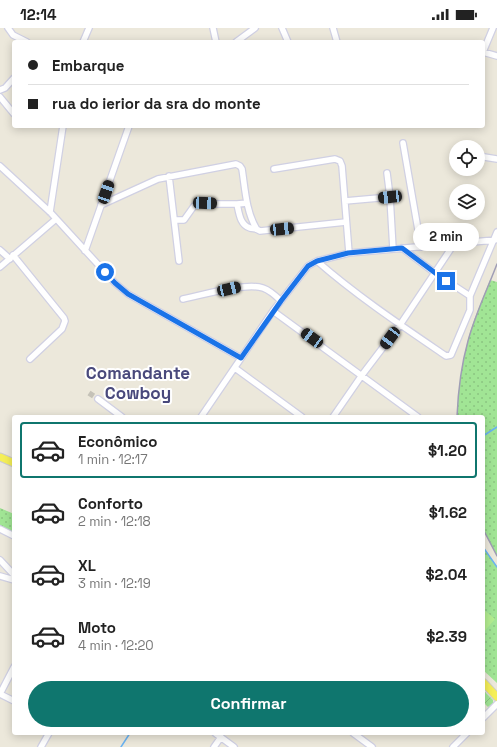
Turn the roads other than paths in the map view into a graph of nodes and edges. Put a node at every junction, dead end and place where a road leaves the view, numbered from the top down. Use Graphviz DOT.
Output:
graph roads {
  1 [pos="8,28"];
  2 [pos="89,28"];
  3 [pos="213,28"];
  4 [pos="255,28"];
  5 [pos="282,28"];
  6 [pos="333,28"];
  7 [pos="493,28"];
  8 [pos="23,40"];
  9 [pos="84,40"];
  10 [pos="216,40"];
  11 [pos="239,40"];
  12 [pos="287,40"];
  13 [pos="336,40"];
  14 [pos="485,47"];
  15 [pos="485,53"];
  16 [pos="497,56"];
  17 [pos="12,80"];
  18 [pos="0,90"];
  19 [pos="0,97"];
  20 [pos="12,112"];
  21 [pos="63,128"];
  22 [pos="128,128"];
  23 [pos="403,143"];
  24 [pos="485,157"];
  25 [pos="497,159"];
  26 [pos="0,166"];
  27 [pos="274,169"];
  28 [pos="387,173"];
  29 [pos="169,176"];
  30 [pos="390,197"];
  31 [pos="345,201"];
  32 [pos="247,203"];
  33 [pos="237,204"];
  34 [pos="101,205"];
  35 [pos="50,212"];
  36 [pos="56,219"];
  37 [pos="175,220"];
  38 [pos="346,222"];
  39 [pos="256,228"];
  40 [pos="497,232"];
  41 [pos="495,240"];
  42 [pos="454,244"];
  43 [pos="421,247"];
  44 [pos="393,248"];
  45 [pos="402,248"];
  46 [pos="0,250"];
  47 [pos="85,251"];
  48 [pos="348,253"];
  49 [pos="12,257"];
  50 [pos="180,261"];
  51 [pos="317,261"];
  52 [pos="0,267"];
  53 [pos="435,273"];
  54 [pos="470,296"];
  55 [pos="183,299"];
  56 [pos="281,301"];
  57 [pos="273,311"];
  58 [pos="400,325"];
  59 [pos="241,358"];
  60 [pos="30,359"];
  61 [pos="235,368"];
  62 [pos="362,375"];
  63 [pos="98,399"];
  64 [pos="119,415"];
  65 [pos="202,415"];
  66 [pos="299,415"];
  67 [pos="334,415"];
  68 [pos="415,415"];
  69 [pos="0,458"];
  70 [pos="12,463"];
  71 [pos="0,529"];
  72 [pos="12,535"];
  73 [pos="0,560"];
  74 [pos="0,571"];
  75 [pos="12,573"];
  76 [pos="2,577"];
  77 [pos="12,580"];
  78 [pos="12,671"];
  79 [pos="485,684"];
  80 [pos="0,694"];
  81 [pos="497,697"];
  82 [pos="12,701"];
  83 [pos="497,704"];
  84 [pos="485,716"];
  85 [pos="48,735"];
  86 [pos="218,735"];
  87 [pos="356,735"];
  88 [pos="465,735"];
  89 [pos="221,737"];
  90 [pos="41,747"];
  91 [pos="214,747"];
  92 [pos="234,747"];
  93 [pos="372,747"];
  94 [pos="453,747"];
  1 -- 8 [label="street"];
  2 -- 9 [label="street"];
  3 -- 10 [label="street"];
  4 -- 11 [label="street"];
  5 -- 12 [label="street"];
  6 -- 13 [label="street"];
  7 -- 14 [label="street"];
  15 -- 16 [label="street"];
  17 -- 18 [label="street"];
  19 -- 20 [label="street"];
  21 -- 35 [label="street"];
  22 -- 34 [label="street"];
  23 -- 43 [label="street"];
  24 -- 25 [label="street"];
  26 -- 35 [label="street"];
  27 -- 31 [label="street"];
  28 -- 30 [label="street"];
  29 -- 32 [label="street"];
  29 -- 34 [label="street"];
  29 -- 37 [label="street"];
  30 -- 31 [label="street"];
  30 -- 44 [label="street"];
  31 -- 38 [label="street"];
  32 -- 33 [label="street"];
  32 -- 39 [label="street"];
  33 -- 37 [label="street"];
  33 -- 39 [label="street"];
  34 -- 47 [label="street"];
  35 -- 36 [label="street"];
  36 -- 47 [label="street"];
  36 -- 49 [label="street"];
  37 -- 50 [label="street"];
  38 -- 39 [label="street"];
  38 -- 48 [label="street"];
  40 -- 41 [label="street"];
  41 -- 42 [label="street"];
  41 -- 54 [label="street"];
  42 -- 43 [label="street"];
  42 -- 53 [label="street"];
  43 -- 45 [label="street"];
  44 -- 45 [label="street"];
  44 -- 48 [label="street"];
  45 -- 53 [label="street"];
  46 -- 49 [label="street"];
  47 -- 59 [label="street"];
  48 -- 51 [label="street"];
  49 -- 52 [label="street"];
  49 -- 60 [label="street"];
  51 -- 56 [label="street"];
  51 -- 58 [label="street"];
  53 -- 54 [label="street"];
  53 -- 58 [label="street"];
  54 -- 58 [label="street"];
  55 -- 56 [label="street"];
  56 -- 57 [label="street"];
  57 -- 59 [label="street"];
  57 -- 62 [label="street"];
  58 -- 62 [label="street"];
  59 -- 61 [label="street"];
  61 -- 65 [label="street"];
  61 -- 66 [label="street"];
  62 -- 67 [label="street"];
  62 -- 68 [label="street"];
  63 -- 64 [label="street"];
  69 -- 70 [label="main road"];
  71 -- 72 [label="street"];
  73 -- 75 [label="street"];
  74 -- 76 [label="street"];
  76 -- 77 [label="street"];
  78 -- 80 [label="street"];
  79 -- 81 [label="main road"];
  80 -- 82 [label="street"];
  83 -- 84 [label="street"];
  85 -- 90 [label="street"];
  86 -- 89 [label="street"];
  87 -- 93 [label="street"];
  88 -- 94 [label="street"];
  89 -- 91 [label="street"];
  89 -- 92 [label="street"];
}
